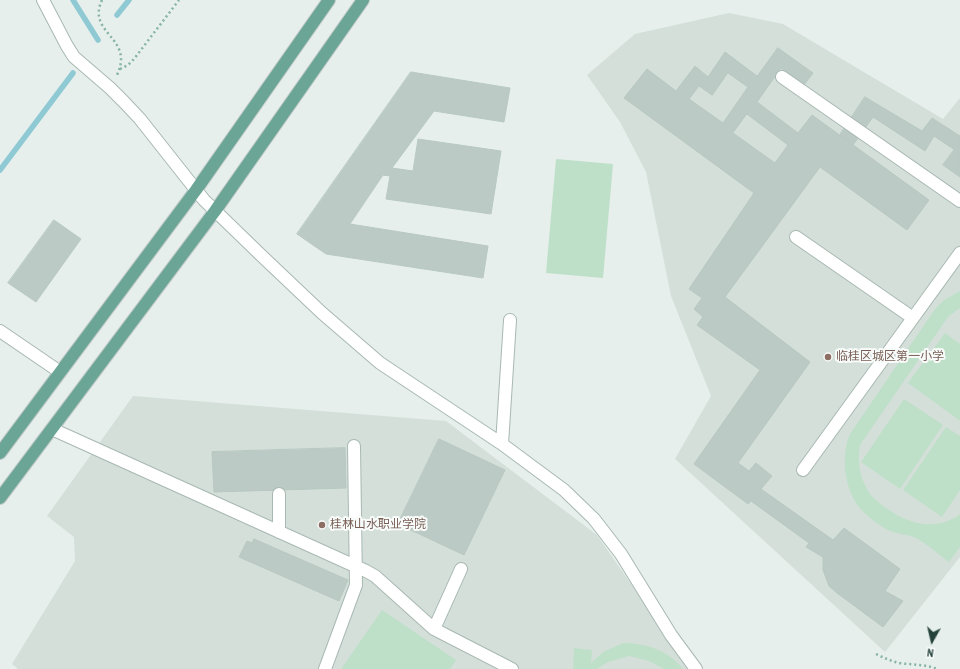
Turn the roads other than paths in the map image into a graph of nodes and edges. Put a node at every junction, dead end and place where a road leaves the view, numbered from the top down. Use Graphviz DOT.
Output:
graph roads {
  1 [pos="43,0"];
  2 [pos="329,0"];
  3 [pos="363,0"];
  4 [pos="782,77"];
  5 [pos="196,190"];
  6 [pos="960,201"];
  7 [pos="215,211"];
  8 [pos="796,237"];
  9 [pos="960,253"];
  10 [pos="913,318"];
  11 [pos="510,320"];
  12 [pos="0,332"];
  13 [pos="60,372"];
  14 [pos="52,429"];
  15 [pos="502,444"];
  16 [pos="354,446"];
  17 [pos="0,453"];
  18 [pos="803,470"];
  19 [pos="279,494"];
  20 [pos="0,498"];
  21 [pos="279,532"];
  22 [pos="356,566"];
  23 [pos="461,569"];
  24 [pos="434,629"];
  25 [pos="325,669"];
  26 [pos="512,669"];
  27 [pos="696,669"];
  1 -- 5 [label="street"];
  2 -- 5 [label="main road"];
  3 -- 7 [label="main road"];
  4 -- 6 [label="street"];
  5 -- 7 [label="street"];
  5 -- 13 [label="main road"];
  7 -- 14 [label="main road"];
  7 -- 15 [label="street"];
  8 -- 10 [label="street"];
  9 -- 10 [label="street"];
  10 -- 18 [label="street"];
  11 -- 15 [label="street"];
  12 -- 13 [label="street"];
  13 -- 17 [label="main road"];
  14 -- 20 [label="main road"];
  14 -- 21 [label="street"];
  15 -- 27 [label="street"];
  16 -- 22 [label="street"];
  19 -- 21 [label="street"];
  21 -- 22 [label="street"];
  22 -- 24 [label="street"];
  22 -- 25 [label="street"];
  23 -- 24 [label="street"];
  24 -- 26 [label="street"];
}
